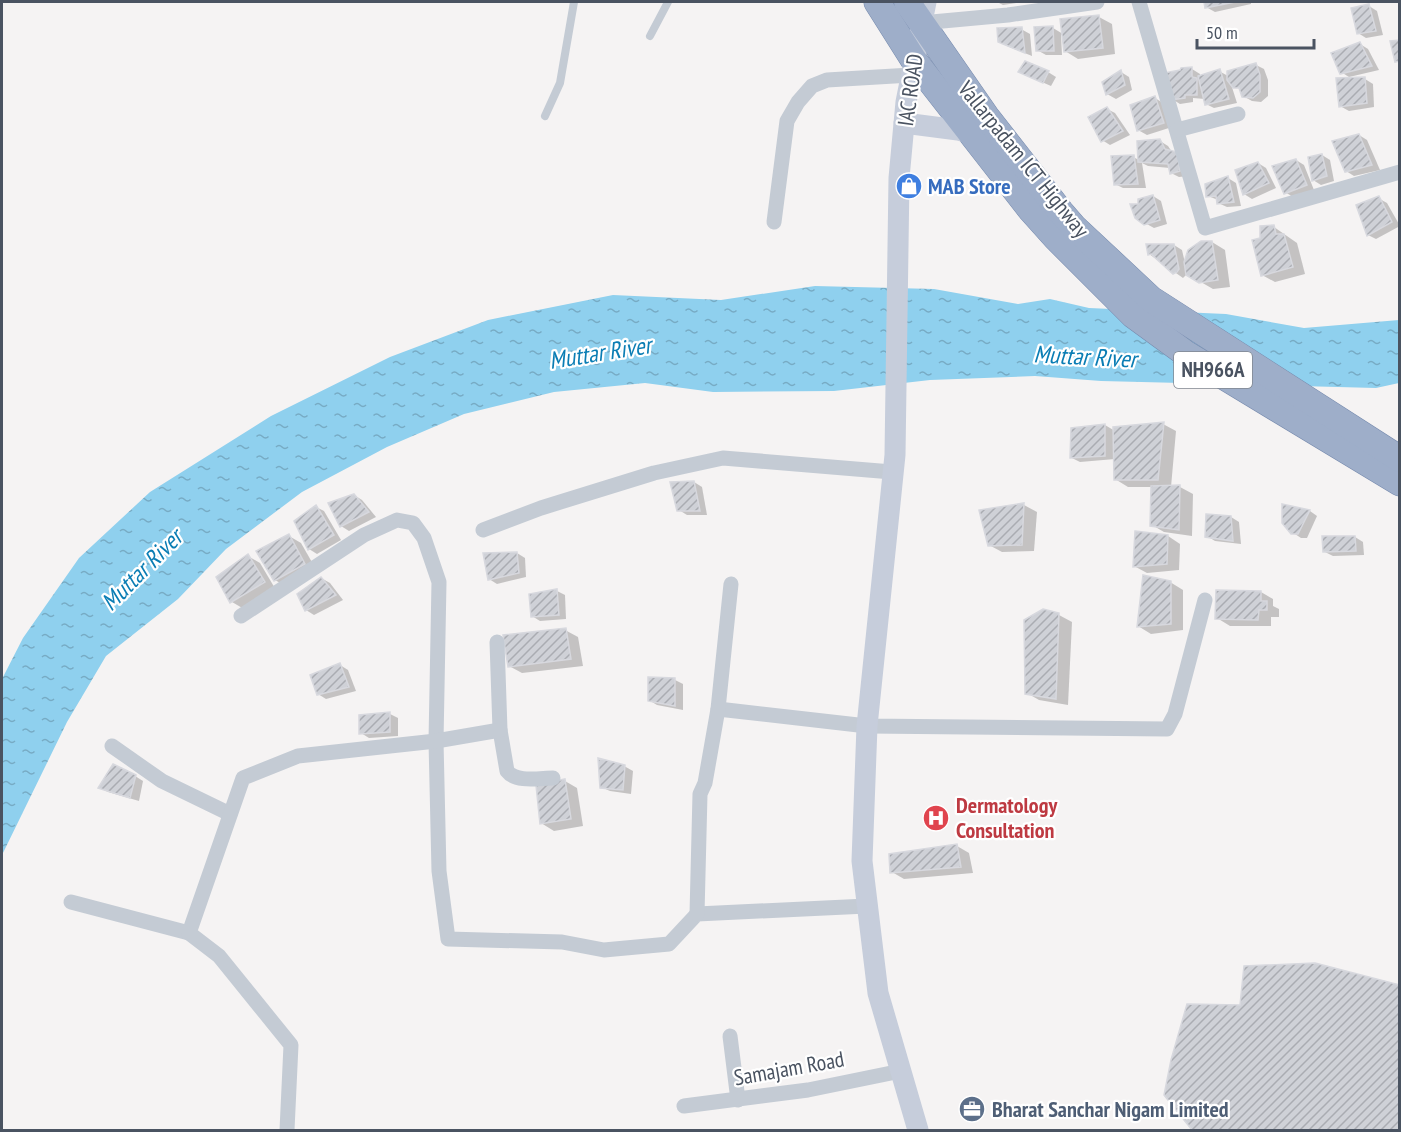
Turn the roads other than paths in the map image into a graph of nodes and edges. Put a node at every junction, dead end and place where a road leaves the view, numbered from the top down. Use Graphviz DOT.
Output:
graph roads {
  1 [pos="574,2"];
  2 [pos="668,2"];
  3 [pos="877,2"];
  4 [pos="907,2"];
  5 [pos="1097,2"];
  6 [pos="1138,2"];
  7 [pos="923,12"];
  8 [pos="650,36"];
  9 [pos="912,67"];
  10 [pos="1238,114"];
  11 [pos="545,116"];
  12 [pos="904,123"];
  13 [pos="1177,130"];
  14 [pos="972,134"];
  15 [pos="1400,172"];
  16 [pos="774,222"];
  17 [pos="1065,233"];
  18 [pos="894,464"];
  19 [pos="1396,473"];
  20 [pos="483,530"];
  21 [pos="731,584"];
  22 [pos="1205,600"];
  23 [pos="241,616"];
  24 [pos="497,642"];
  25 [pos="718,709"];
  26 [pos="867,726"];
  27 [pos="500,730"];
  28 [pos="436,741"];
  29 [pos="111,746"];
  30 [pos="553,778"];
  31 [pos="230,814"];
  32 [pos="71,902"];
  33 [pos="867,906"];
  34 [pos="697,915"];
  35 [pos="189,933"];
  36 [pos="730,1036"];
  37 [pos="901,1071"];
  38 [pos="738,1100"];
  39 [pos="684,1106"];
  40 [pos="287,1131"];
  41 [pos="918,1131"];
  1 -- 11 [label="lane"];
  2 -- 8 [label="lane"];
  3 -- 9 [label="highway, Vallarpadam ICT Highway / NH966A"];
  4 -- 7 [label="highway, Vallarpadam ICT Highway / NH966A"];
  5 -- 7 [label="street"];
  6 -- 13 [label="street"];
  7 -- 9 [label="main road, IAC ROAD"];
  7 -- 17 [label="highway, Vallarpadam ICT Highway / NH966A"];
  9 -- 12 [label="main road, IAC ROAD"];
  9 -- 14 [label="highway, Vallarpadam ICT Highway / NH966A"];
  9 -- 16 [label="street"];
  10 -- 13 [label="street"];
  12 -- 14 [label="main road"];
  12 -- 18 [label="main road, IAC ROAD"];
  13 -- 15 [label="street"];
  14 -- 17 [label="highway, Vallarpadam ICT Highway / NH966A"];
  17 -- 19 [label="highway, Vallarpadam ICT Highway / NH966A"];
  18 -- 20 [label="street"];
  18 -- 26 [label="main road, IAC ROAD"];
  21 -- 25 [label="street"];
  22 -- 26 [label="street"];
  23 -- 28 [label="street"];
  24 -- 27 [label="street"];
  25 -- 26 [label="street"];
  25 -- 34 [label="street"];
  26 -- 33 [label="main road, IAC ROAD"];
  27 -- 28 [label="street"];
  27 -- 30 [label="street"];
  28 -- 31 [label="street"];
  28 -- 34 [label="street"];
  29 -- 31 [label="street"];
  31 -- 35 [label="street"];
  32 -- 35 [label="street"];
  33 -- 34 [label="street"];
  33 -- 37 [label="main road, IAC ROAD"];
  35 -- 40 [label="street"];
  36 -- 38 [label="street"];
  37 -- 38 [label="street, Samajam Road"];
  37 -- 41 [label="main road, IAC ROAD"];
  38 -- 39 [label="street, Samajam Road"];
}
